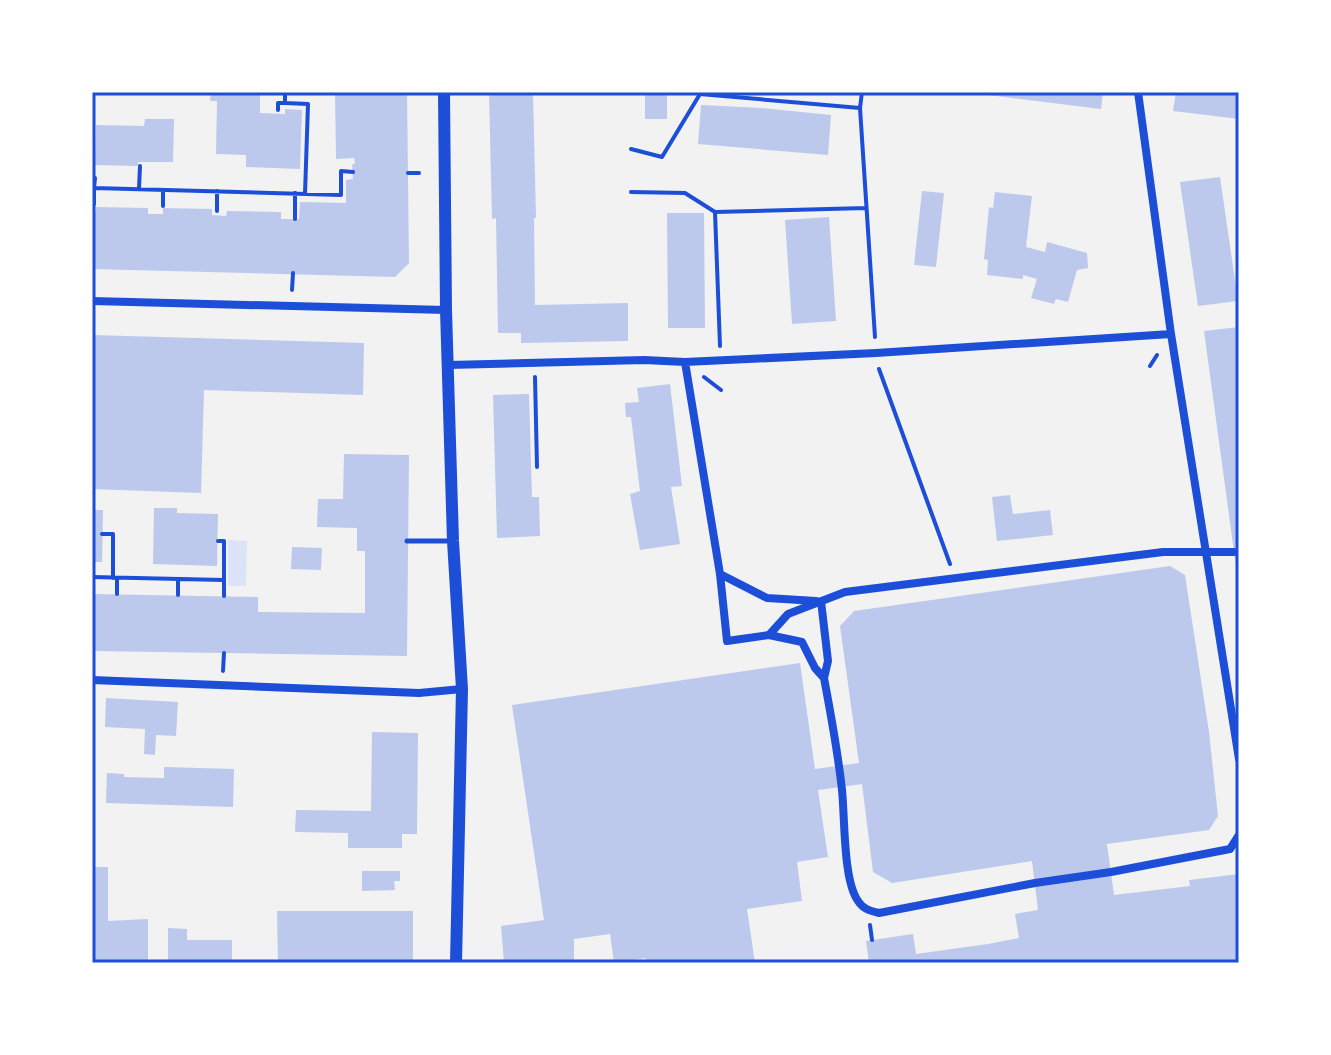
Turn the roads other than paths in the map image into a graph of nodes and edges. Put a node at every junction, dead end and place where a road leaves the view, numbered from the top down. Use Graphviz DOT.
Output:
graph roads {
  1 [pos="444,92"];
  2 [pos="1138,92"];
  3 [pos="92,301"];
  4 [pos="446,310"];
  5 [pos="1171,334"];
  6 [pos="685,362"];
  7 [pos="448,365"];
  8 [pos="407,541"];
  9 [pos="453,541"];
  10 [pos="1234,552"];
  11 [pos="1205,553"];
  12 [pos="720,574"];
  13 [pos="821,601"];
  14 [pos="769,635"];
  15 [pos="824,678"];
  16 [pos="92,680"];
  17 [pos="462,689"];
  18 [pos="1239,759"];
  19 [pos="1239,835"];
  20 [pos="456,963"];
  1 -- 4 [label="street"];
  2 -- 5 [label="street"];
  3 -- 4 [label="street"];
  4 -- 7 [label="street"];
  5 -- 6 [label="street"];
  5 -- 11 [label="street"];
  6 -- 7 [label="street"];
  6 -- 12 [label="street"];
  7 -- 9 [label="street"];
  8 -- 9 [label="lane"];
  9 -- 17 [label="street"];
  10 -- 11 [label="street"];
  11 -- 13 [label="street"];
  11 -- 18 [label="street"];
  12 -- 13 [label="street"];
  12 -- 14 [label="street"];
  13 -- 14 [label="street"];
  13 -- 15 [label="street"];
  14 -- 15 [label="street"];
  15 -- 19 [label="street"];
  16 -- 17 [label="street"];
  17 -- 20 [label="street"];
}
